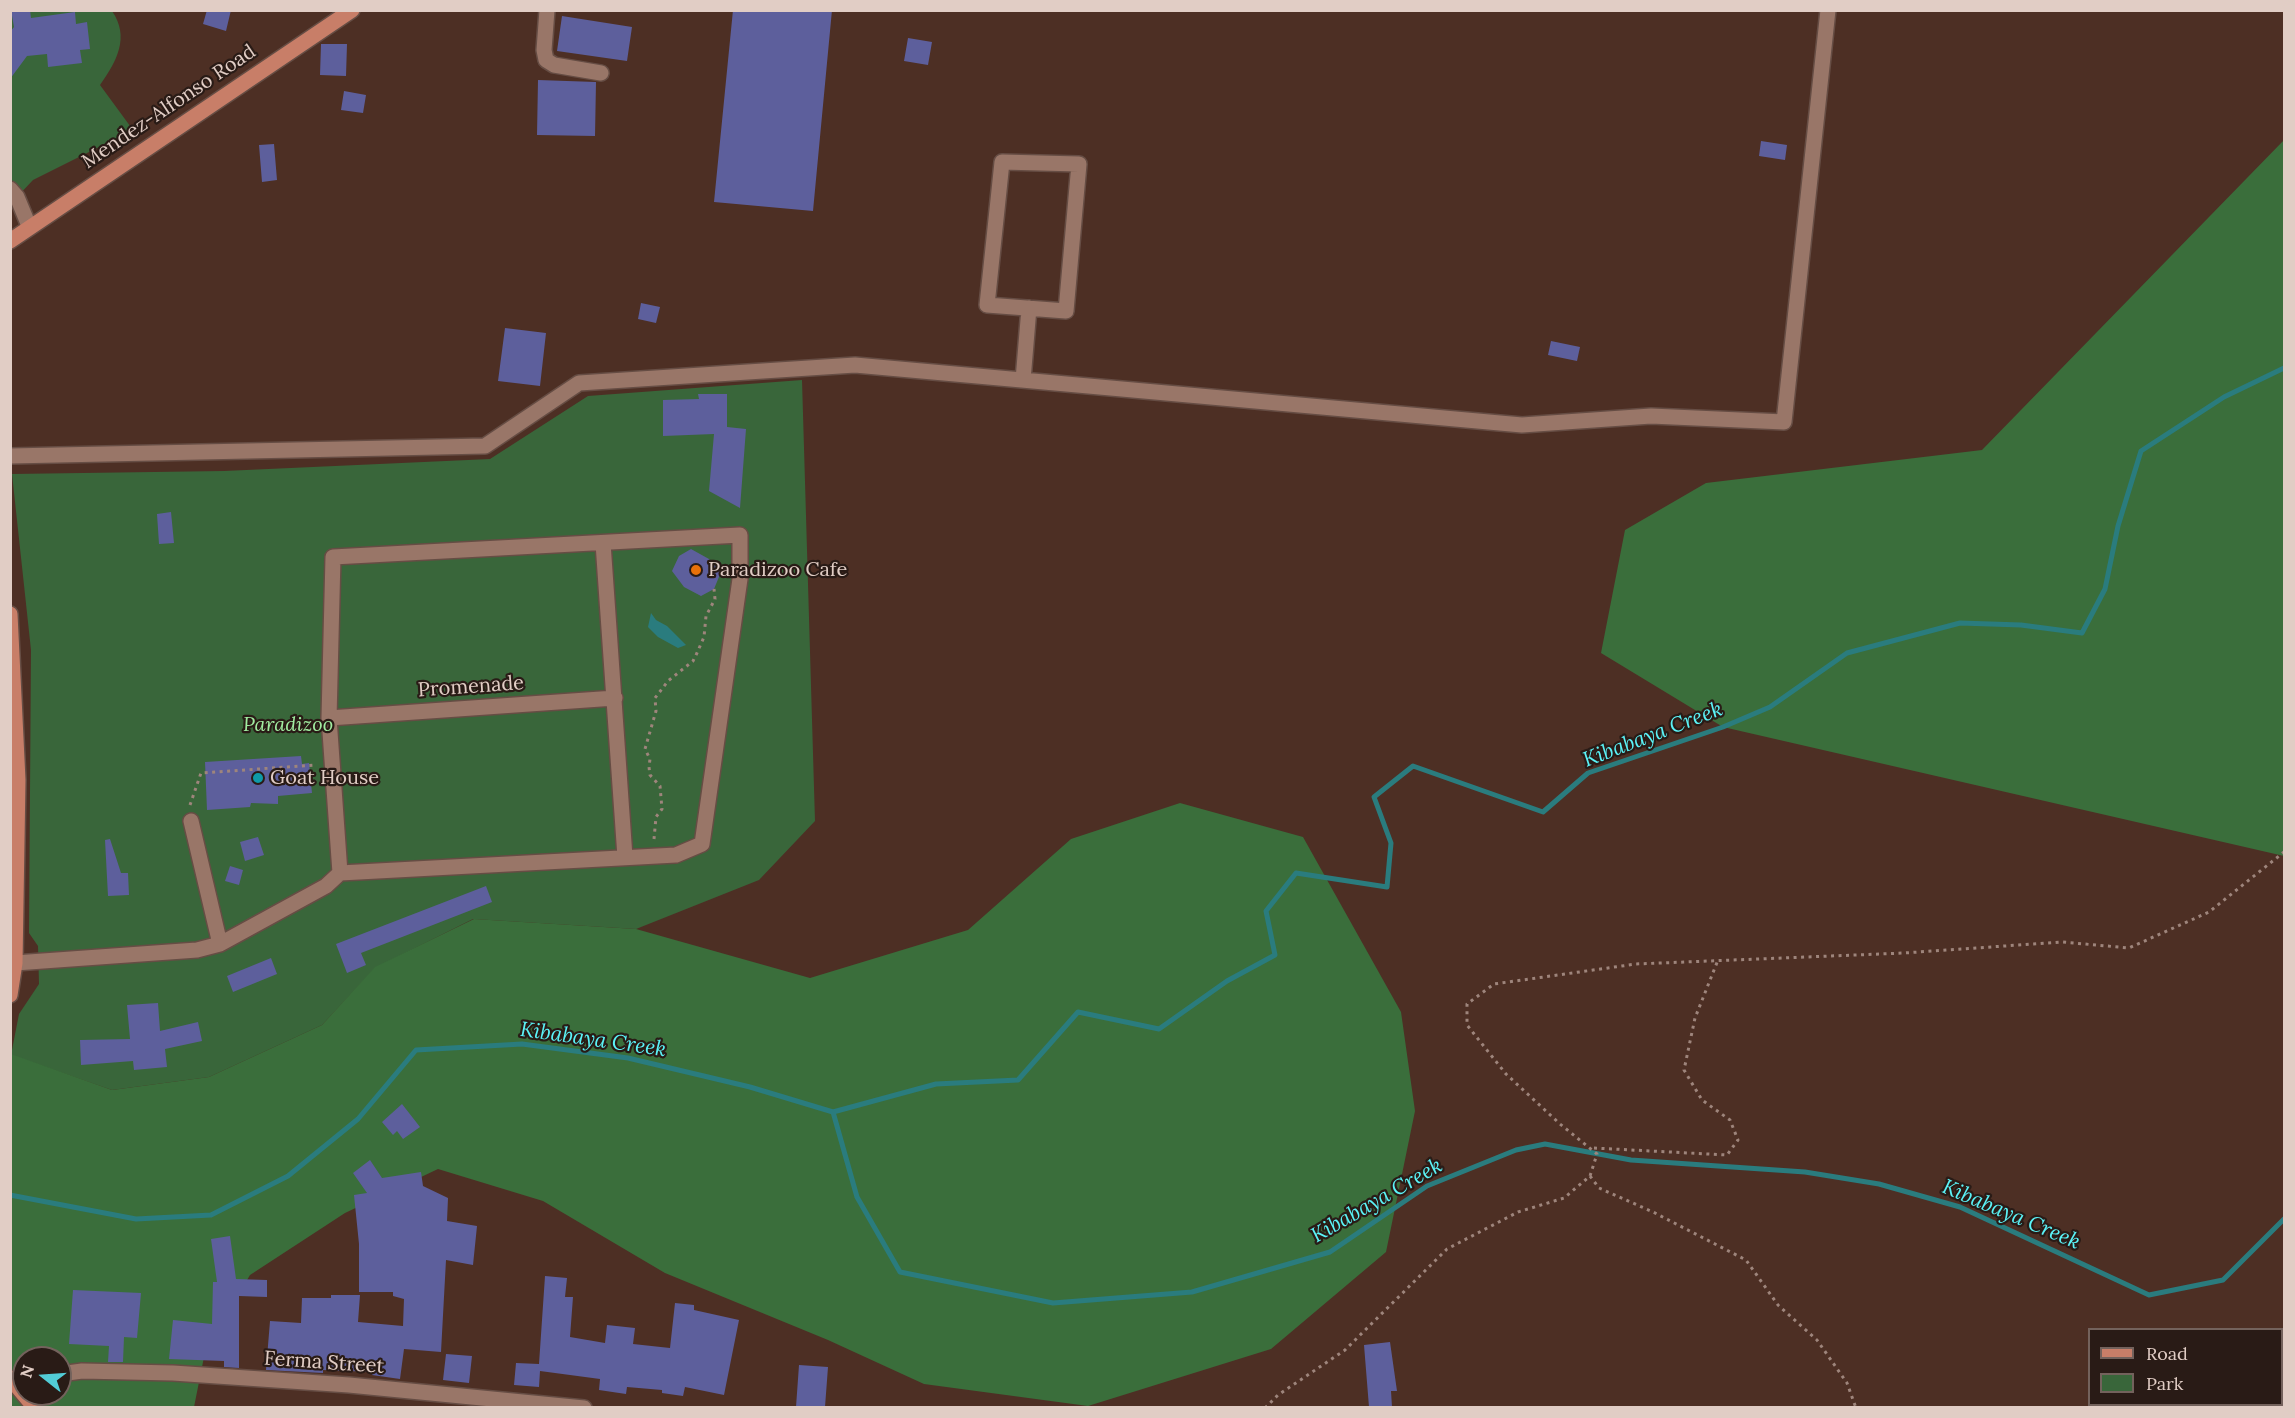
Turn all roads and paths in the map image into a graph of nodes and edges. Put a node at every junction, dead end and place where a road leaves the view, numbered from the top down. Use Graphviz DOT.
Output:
graph roads {
  1 [pos="352,10"];
  2 [pos="547,10"];
  3 [pos="1828,10"];
  4 [pos="601,73"];
  5 [pos="10,189"];
  6 [pos="29,226"];
  7 [pos="10,241"];
  8 [pos="1029,308"];
  9 [pos="1023,380"];
  10 [pos="10,456"];
  11 [pos="603,543"];
  12 [pos="714,589"];
  13 [pos="10,614"];
  14 [pos="615,698"];
  15 [pos="329,718"];
  16 [pos="333,763"];
  17 [pos="191,821"];
  18 [pos="2284,852"];
  19 [pos="656,856"];
  20 [pos="625,857"];
  21 [pos="340,873"];
  22 [pos="220,944"];
  23 [pos="1718,960"];
  24 [pos="15,963"];
  25 [pos="11,993"];
  26 [pos="1593,1148"];
  27 [pos="1590,1176"];
  28 [pos="72,1372"];
  29 [pos="584,1407"];
  30 [pos="1265,1407"];
  31 [pos="1856,1407"];
  1 -- 6 [label="main road, Mendez-Alfonso Road"];
  2 -- 4 [label="street"];
  3 -- 9 [label="street"];
  5 -- 6 [label="street"];
  6 -- 7 [label="main road, Mendez-Alfonso Road"];
  8 -- 8 [label="street"];
  8 -- 9 [label="street"];
  9 -- 10 [label="street"];
  11 -- 14 [label="street"];
  11 -- 15 [label="street"];
  11 -- 19 [label="street"];
  12 -- 19 [label="path"];
  13 -- 24 [label="main road"];
  14 -- 15 [label="street, Promenade"];
  14 -- 20 [label="street"];
  15 -- 16 [label="street"];
  16 -- 17 [label="path"];
  16 -- 21 [label="street"];
  17 -- 22 [label="street"];
  18 -- 23 [label="path"];
  19 -- 20 [label="street"];
  20 -- 21 [label="street"];
  21 -- 22 [label="street"];
  22 -- 24 [label="street"];
  23 -- 26 [label="path"];
  23 -- 26 [label="path"];
  24 -- 25 [label="main road"];
  26 -- 27 [label="path"];
  27 -- 30 [label="path"];
  27 -- 31 [label="path"];
  28 -- 29 [label="street, Ferma Street"];
}
